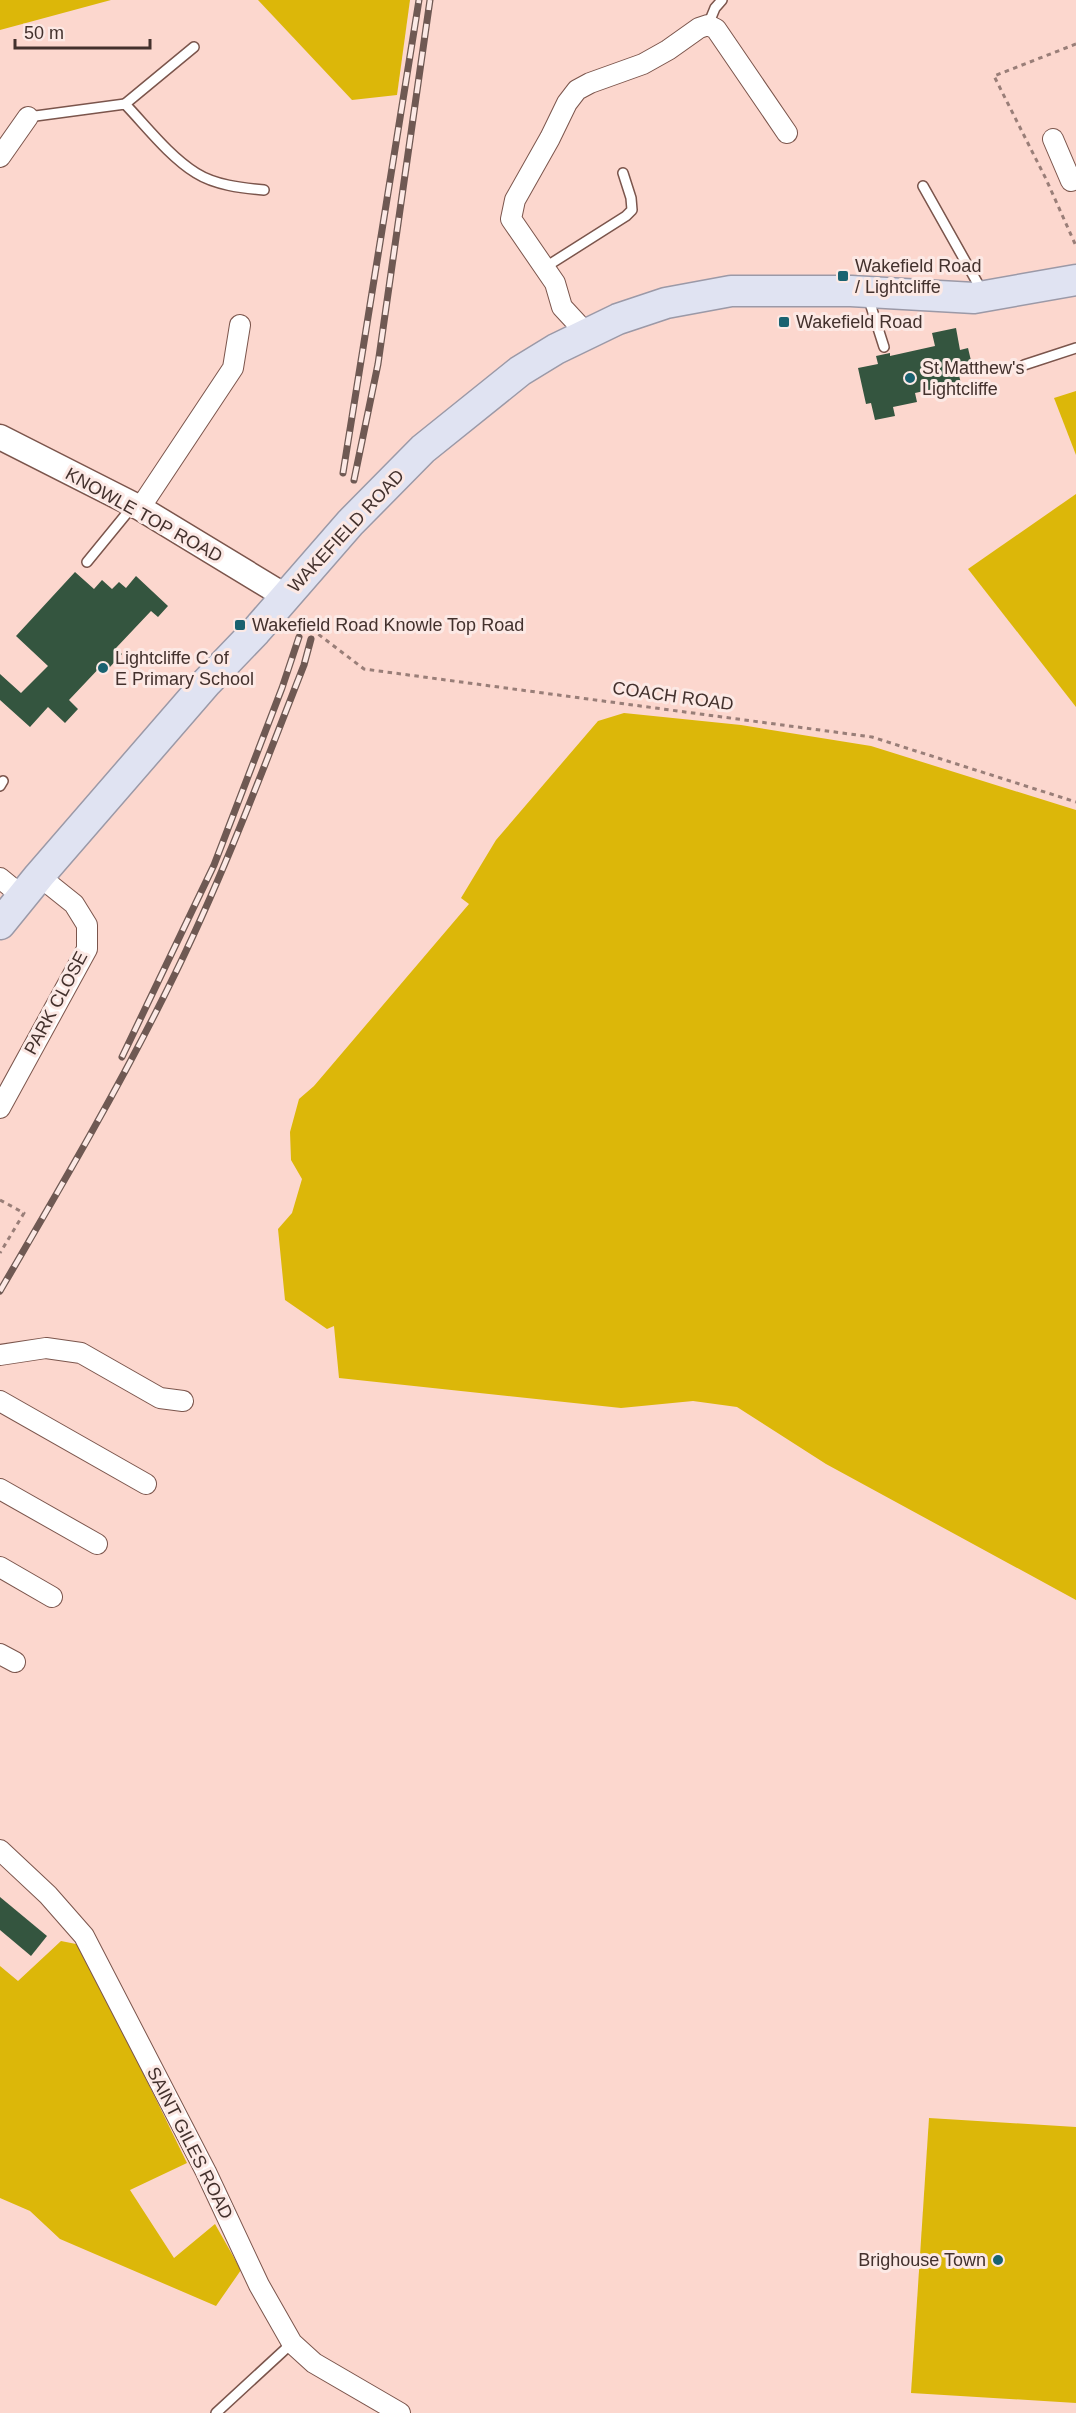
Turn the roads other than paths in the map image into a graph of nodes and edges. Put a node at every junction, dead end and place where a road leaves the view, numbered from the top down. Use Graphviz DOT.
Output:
graph roads {
  1 [pos="722,0"];
  2 [pos="708,26"];
  3 [pos="194,47"];
  4 [pos="125,104"];
  5 [pos="28,117"];
  6 [pos="787,133"];
  7 [pos="1053,139"];
  8 [pos="2,148"];
  9 [pos="623,173"];
  10 [pos="1076,179"];
  11 [pos="923,186"];
  12 [pos="264,190"];
  13 [pos="544,268"];
  14 [pos="1076,280"];
  15 [pos="867,292"];
  16 [pos="984,296"];
  17 [pos="240,325"];
  18 [pos="587,334"];
  19 [pos="884,347"];
  20 [pos="1076,348"];
  21 [pos="1024,365"];
  22 [pos="0,437"];
  23 [pos="137,506"];
  24 [pos="87,562"];
  25 [pos="281,600"];
  26 [pos="20,884"];
  27 [pos="0,924"];
  28 [pos="0,1108"];
  29 [pos="0,1355"];
  30 [pos="0,1401"];
  31 [pos="183,1401"];
  32 [pos="146,1484"];
  33 [pos="0,1489"];
  34 [pos="97,1544"];
  35 [pos="0,1567"];
  36 [pos="52,1597"];
  37 [pos="0,1850"];
  38 [pos="292,2343"];
  39 [pos="216,2413"];
  40 [pos="400,2413"];
  1 -- 2 [label="lane"];
  2 -- 6 [label="street"];
  2 -- 13 [label="street"];
  3 -- 4 [label="lane"];
  4 -- 5 [label="lane"];
  4 -- 12 [label="lane"];
  5 -- 8 [label="street"];
  7 -- 10 [label="street"];
  9 -- 13 [label="lane"];
  11 -- 16 [label="lane"];
  13 -- 18 [label="street"];
  14 -- 16 [label="main road, WAKEFIELD ROAD"];
  15 -- 16 [label="main road, WAKEFIELD ROAD"];
  15 -- 18 [label="main road, WAKEFIELD ROAD"];
  15 -- 19 [label="lane"];
  17 -- 23 [label="street"];
  18 -- 25 [label="main road, WAKEFIELD ROAD"];
  20 -- 21 [label="lane"];
  22 -- 23 [label="street, KNOWLE TOP ROAD"];
  23 -- 24 [label="lane"];
  23 -- 25 [label="street, KNOWLE TOP ROAD"];
  25 -- 26 [label="main road, WAKEFIELD ROAD"];
  26 -- 27 [label="main road, WAKEFIELD ROAD"];
  26 -- 28 [label="street, PARK CLOSE"];
  29 -- 31 [label="street"];
  30 -- 32 [label="street"];
  33 -- 34 [label="street"];
  35 -- 36 [label="street"];
  37 -- 38 [label="street, SAINT GILES ROAD"];
  38 -- 39 [label="lane"];
  38 -- 40 [label="street, SAINT GILES ROAD"];
}
